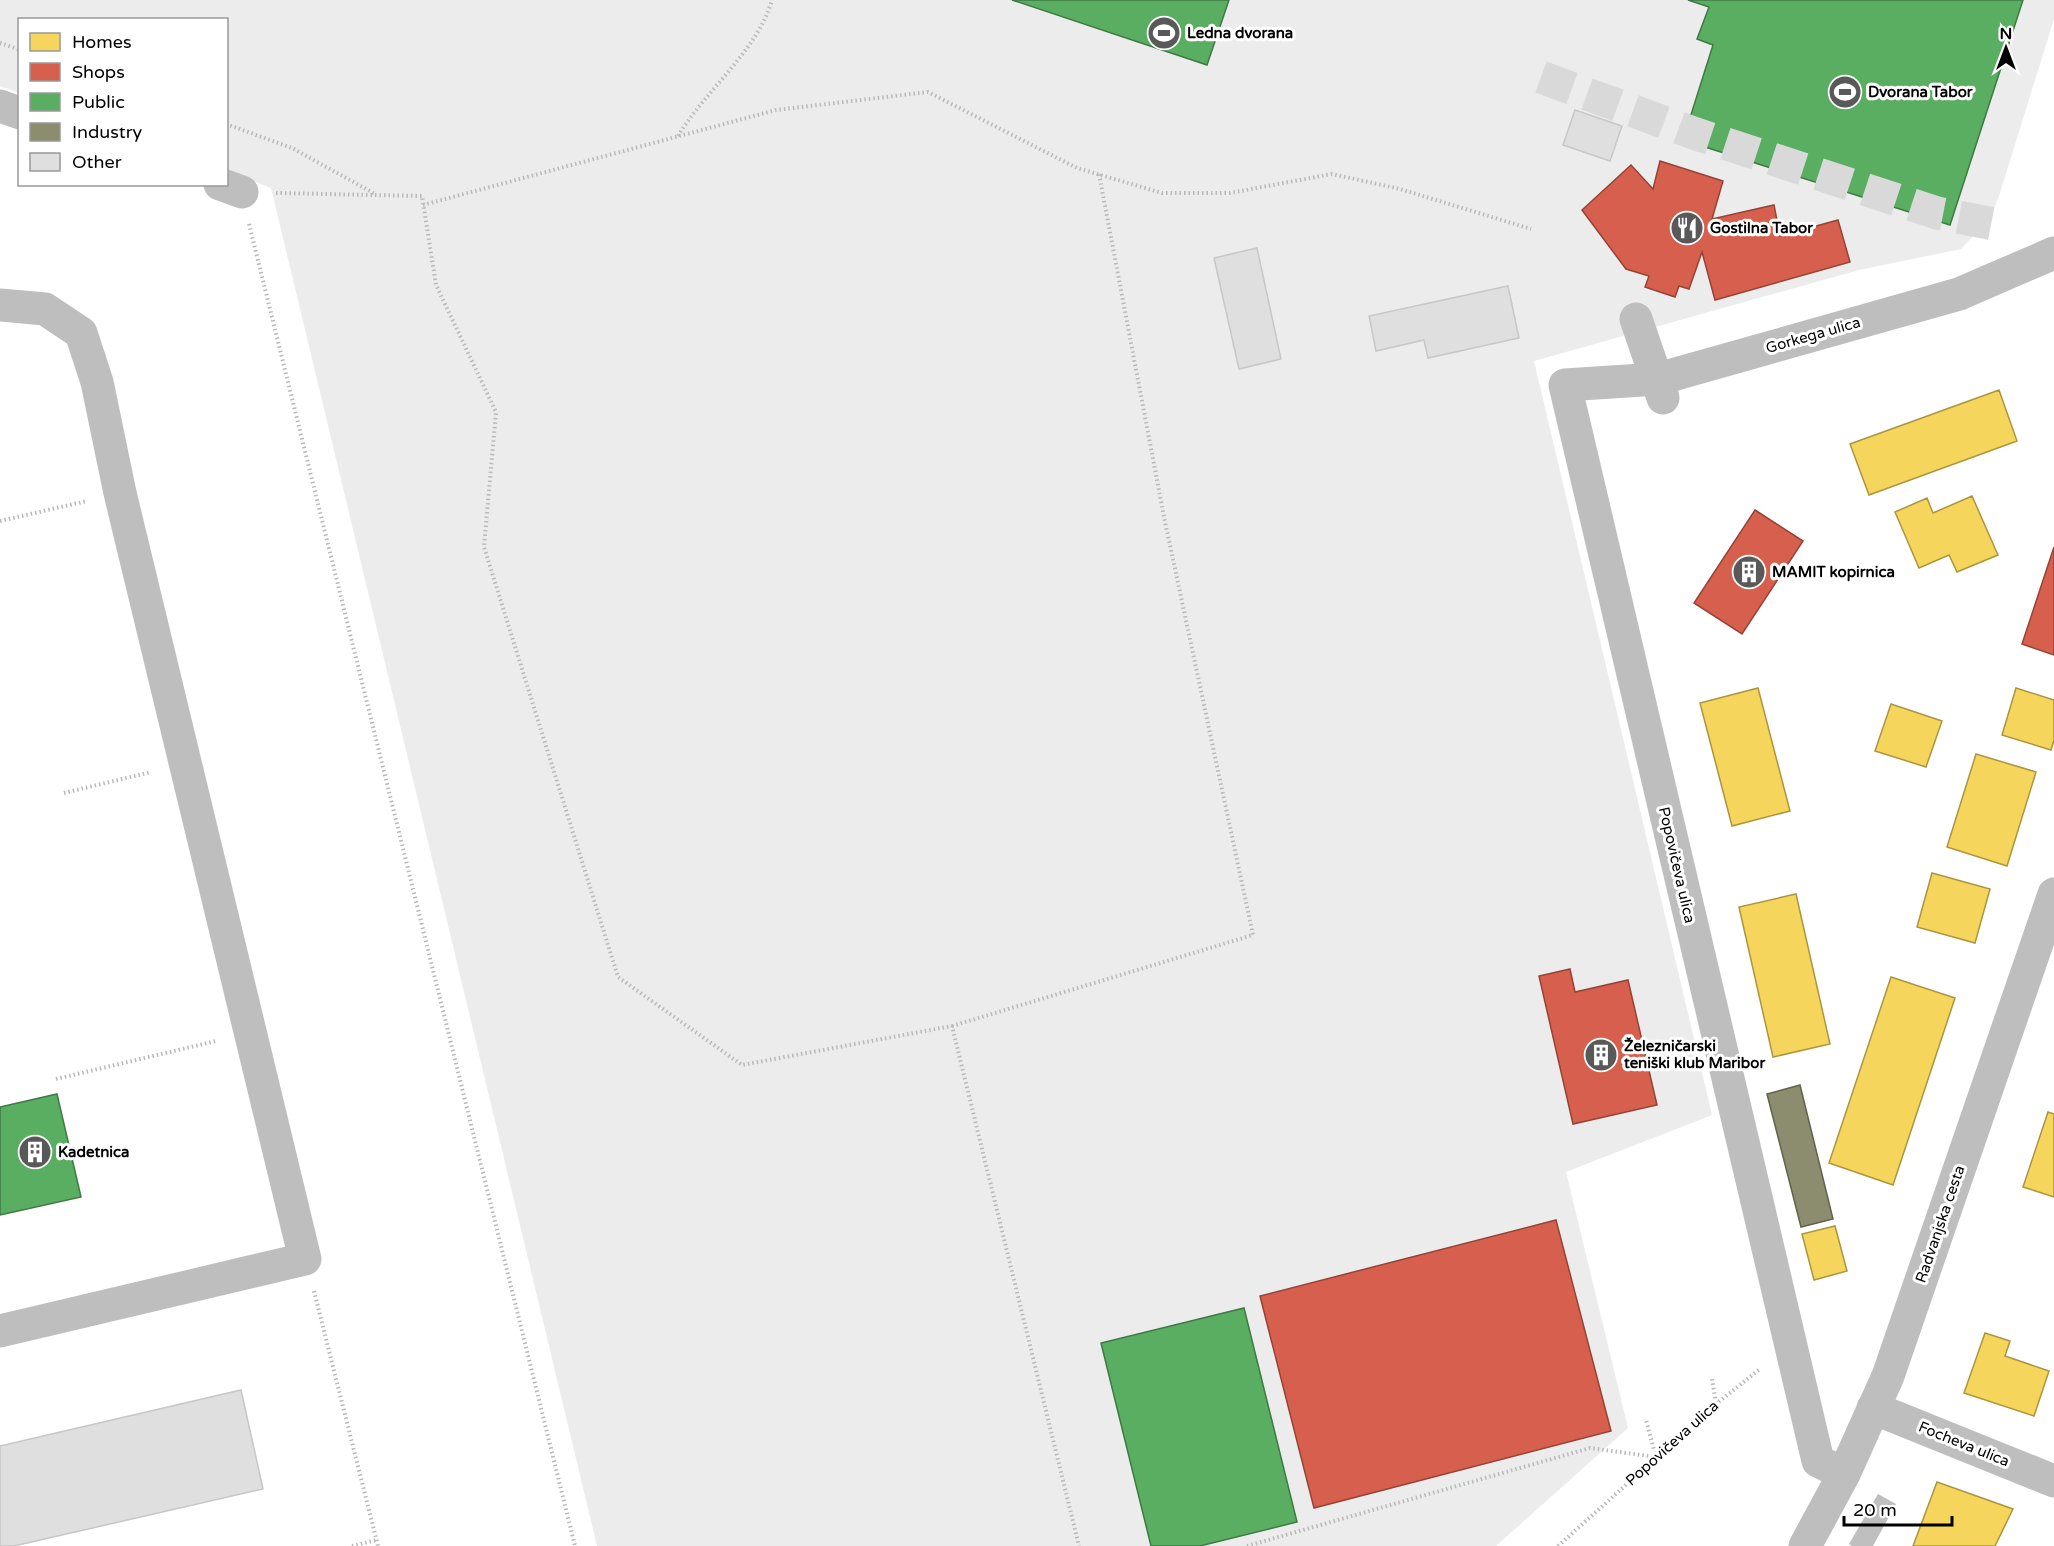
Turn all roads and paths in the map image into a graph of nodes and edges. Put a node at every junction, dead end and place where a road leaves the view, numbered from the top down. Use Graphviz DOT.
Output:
graph roads {
  1 [pos="772,0"];
  2 [pos="0,43"];
  3 [pos="18,49"];
  4 [pos="0,106"];
  5 [pos="18,112"];
  6 [pos="228,125"];
  7 [pos="678,136"];
  8 [pos="1099,174"];
  9 [pos="231,188"];
  10 [pos="377,195"];
  11 [pos="423,205"];
  12 [pos="1531,229"];
  13 [pos="2054,253"];
  14 [pos="0,305"];
  15 [pos="1636,319"];
  16 [pos="1565,385"];
  17 [pos="1660,388"];
  18 [pos="120,493"];
  19 [pos="0,521"];
  20 [pos="184,763"];
  21 [pos="64,793"];
  22 [pos="2054,894"];
  23 [pos="952,1026"];
  24 [pos="251,1033"];
  25 [pos="56,1079"];
  26 [pos="305,1258"];
  27 [pos="0,1331"];
  28 [pos="1791,1344"];
  29 [pos="1712,1379"];
  30 [pos="1716,1404"];
  31 [pos="1873,1408"];
  32 [pos="1646,1420"];
  33 [pos="1656,1457"];
  34 [pos="1844,1474"];
  35 [pos="2054,1481"];
  36 [pos="377,1540"];
  37 [pos="352,1546"];
  38 [pos="378,1546"];
  39 [pos="575,1546"];
  40 [pos="1079,1546"];
  41 [pos="1247,1546"];
  42 [pos="1558,1546"];
  43 [pos="1805,1546"];
  1 -- 7 [label="path"];
  2 -- 3 [label="path"];
  4 -- 5 [label="street"];
  6 -- 10 [label="path"];
  7 -- 8 [label="path"];
  7 -- 11 [label="path"];
  8 -- 12 [label="path"];
  8 -- 23 [label="path"];
  9 -- 10 [label="path"];
  9 -- 39 [label="path"];
  10 -- 11 [label="path"];
  11 -- 23 [label="path"];
  13 -- 17 [label="street, Gorkega ulica"];
  14 -- 18 [label="street"];
  15 -- 17 [label="street"];
  16 -- 17 [label="street, Gorkega ulica"];
  16 -- 28 [label="street, Popovičeva ulica"];
  18 -- 19 [label="path"];
  18 -- 20 [label="street"];
  20 -- 21 [label="path"];
  20 -- 24 [label="street"];
  22 -- 31 [label="street, Radvanjska cesta"];
  23 -- 40 [label="path"];
  24 -- 25 [label="path"];
  24 -- 26 [label="street"];
  26 -- 27 [label="street"];
  26 -- 36 [label="path"];
  28 -- 30 [label="path, Popovičeva ulica"];
  28 -- 34 [label="street, Popovičeva ulica"];
  29 -- 30 [label="path"];
  30 -- 33 [label="path, Popovičeva ulica"];
  31 -- 34 [label="street, Radvanjska cesta"];
  31 -- 35 [label="street, Focheva ulica"];
  32 -- 33 [label="path"];
  33 -- 41 [label="path"];
  33 -- 42 [label="path, Popovičeva ulica"];
  34 -- 43 [label="street, Radvanjska cesta"];
  36 -- 37 [label="path"];
  36 -- 38 [label="path"];
}
